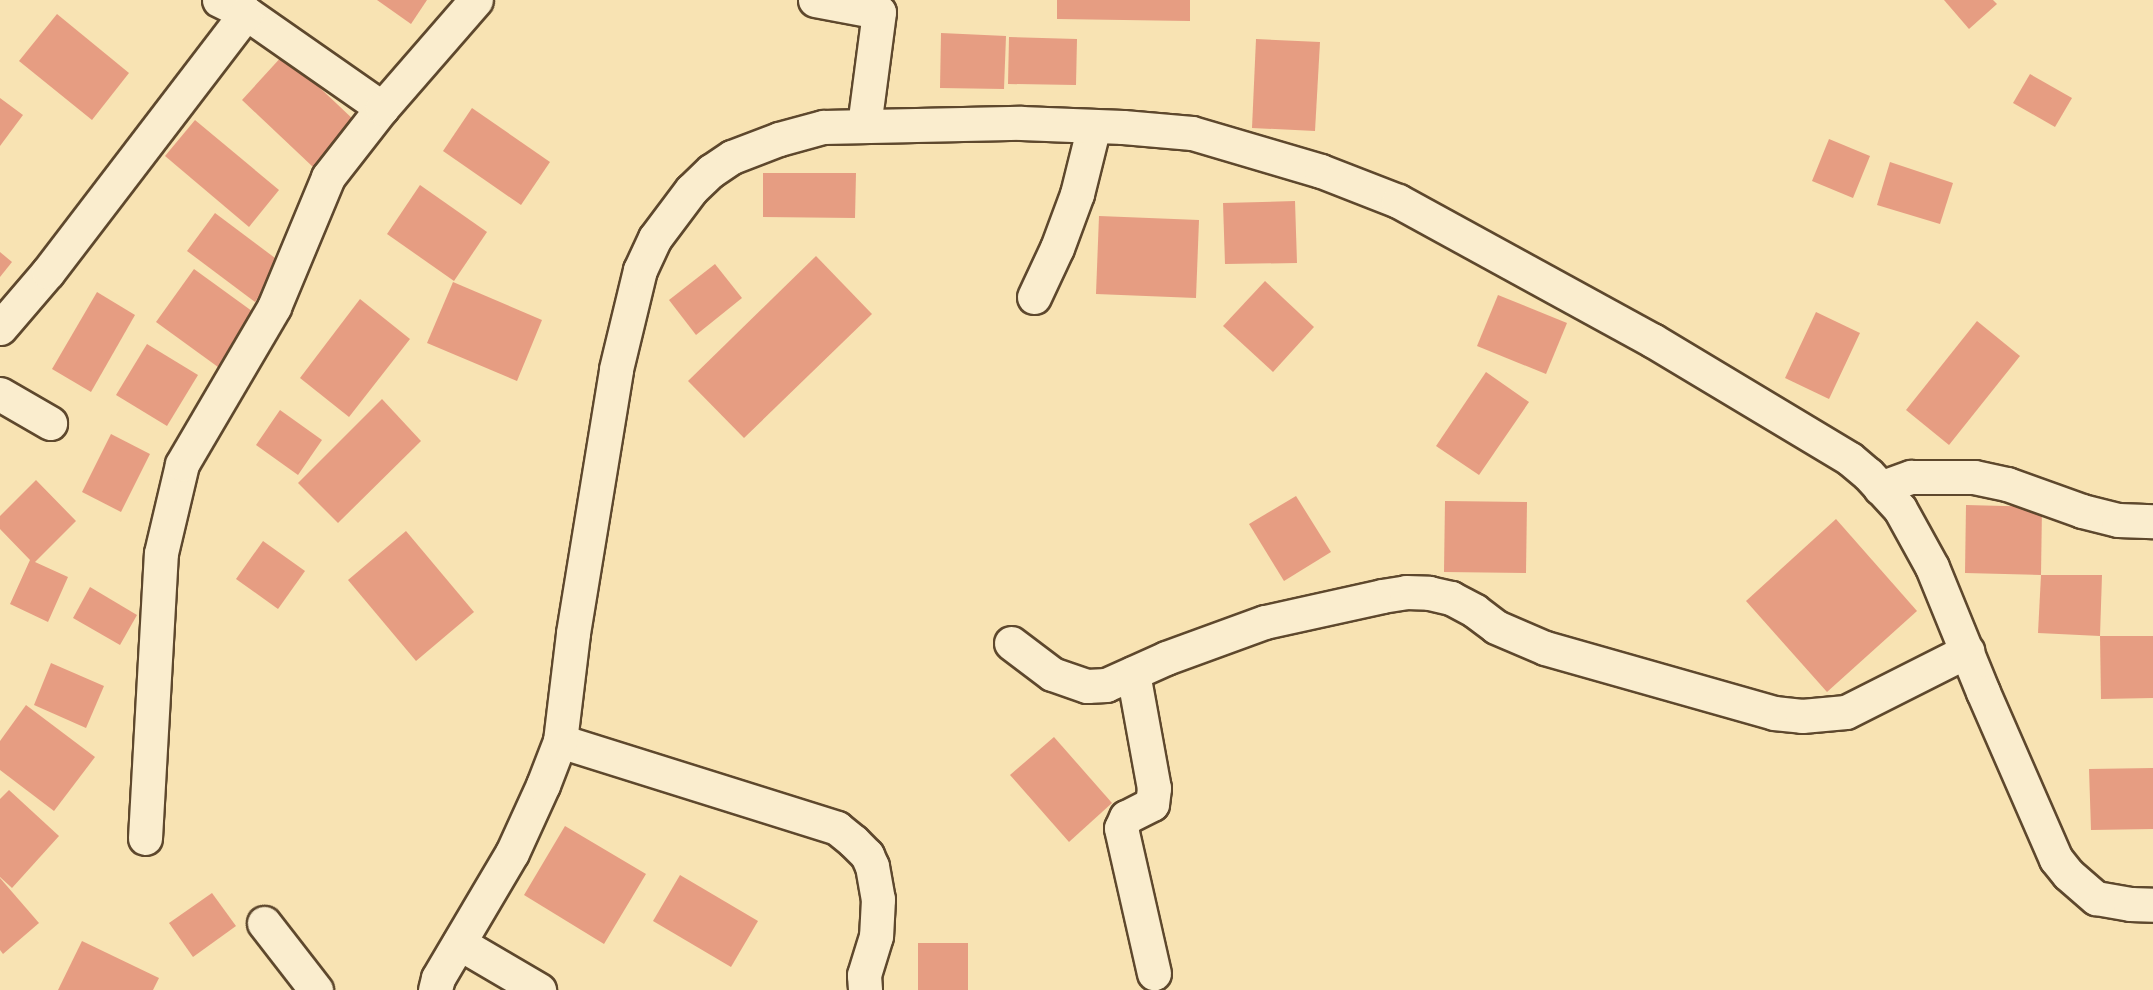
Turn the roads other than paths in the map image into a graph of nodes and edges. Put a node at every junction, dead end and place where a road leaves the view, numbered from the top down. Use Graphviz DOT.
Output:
graph roads {
  1 [pos="476,0"];
  2 [pos="815,0"];
  3 [pos="883,6"];
  4 [pos="232,7"];
  5 [pos="382,108"];
  6 [pos="864,126"];
  7 [pos="1094,126"];
  8 [pos="1034,297"];
  9 [pos="0,328"];
  10 [pos="0,394"];
  11 [pos="50,423"];
  12 [pos="1880,489"];
  13 [pos="2153,521"];
  14 [pos="1011,643"];
  15 [pos="1967,651"];
  16 [pos="1133,673"];
  17 [pos="560,741"];
  18 [pos="145,838"];
  19 [pos="2153,905"];
  20 [pos="264,923"];
  21 [pos="459,943"];
  22 [pos="1154,974"];
  23 [pos="316,990"];
  24 [pos="435,990"];
  25 [pos="538,990"];
  26 [pos="865,990"];
  1 -- 5 [label="street"];
  2 -- 3 [label="street"];
  3 -- 6 [label="street"];
  4 -- 5 [label="street"];
  4 -- 9 [label="street"];
  5 -- 18 [label="street"];
  6 -- 7 [label="street"];
  6 -- 17 [label="street"];
  7 -- 8 [label="street"];
  7 -- 12 [label="street"];
  10 -- 11 [label="street"];
  12 -- 13 [label="street"];
  12 -- 15 [label="street"];
  14 -- 16 [label="street"];
  15 -- 16 [label="street"];
  15 -- 19 [label="street"];
  16 -- 22 [label="street"];
  17 -- 21 [label="street"];
  17 -- 26 [label="street"];
  20 -- 23 [label="street"];
  21 -- 24 [label="street"];
  21 -- 25 [label="street"];
}
